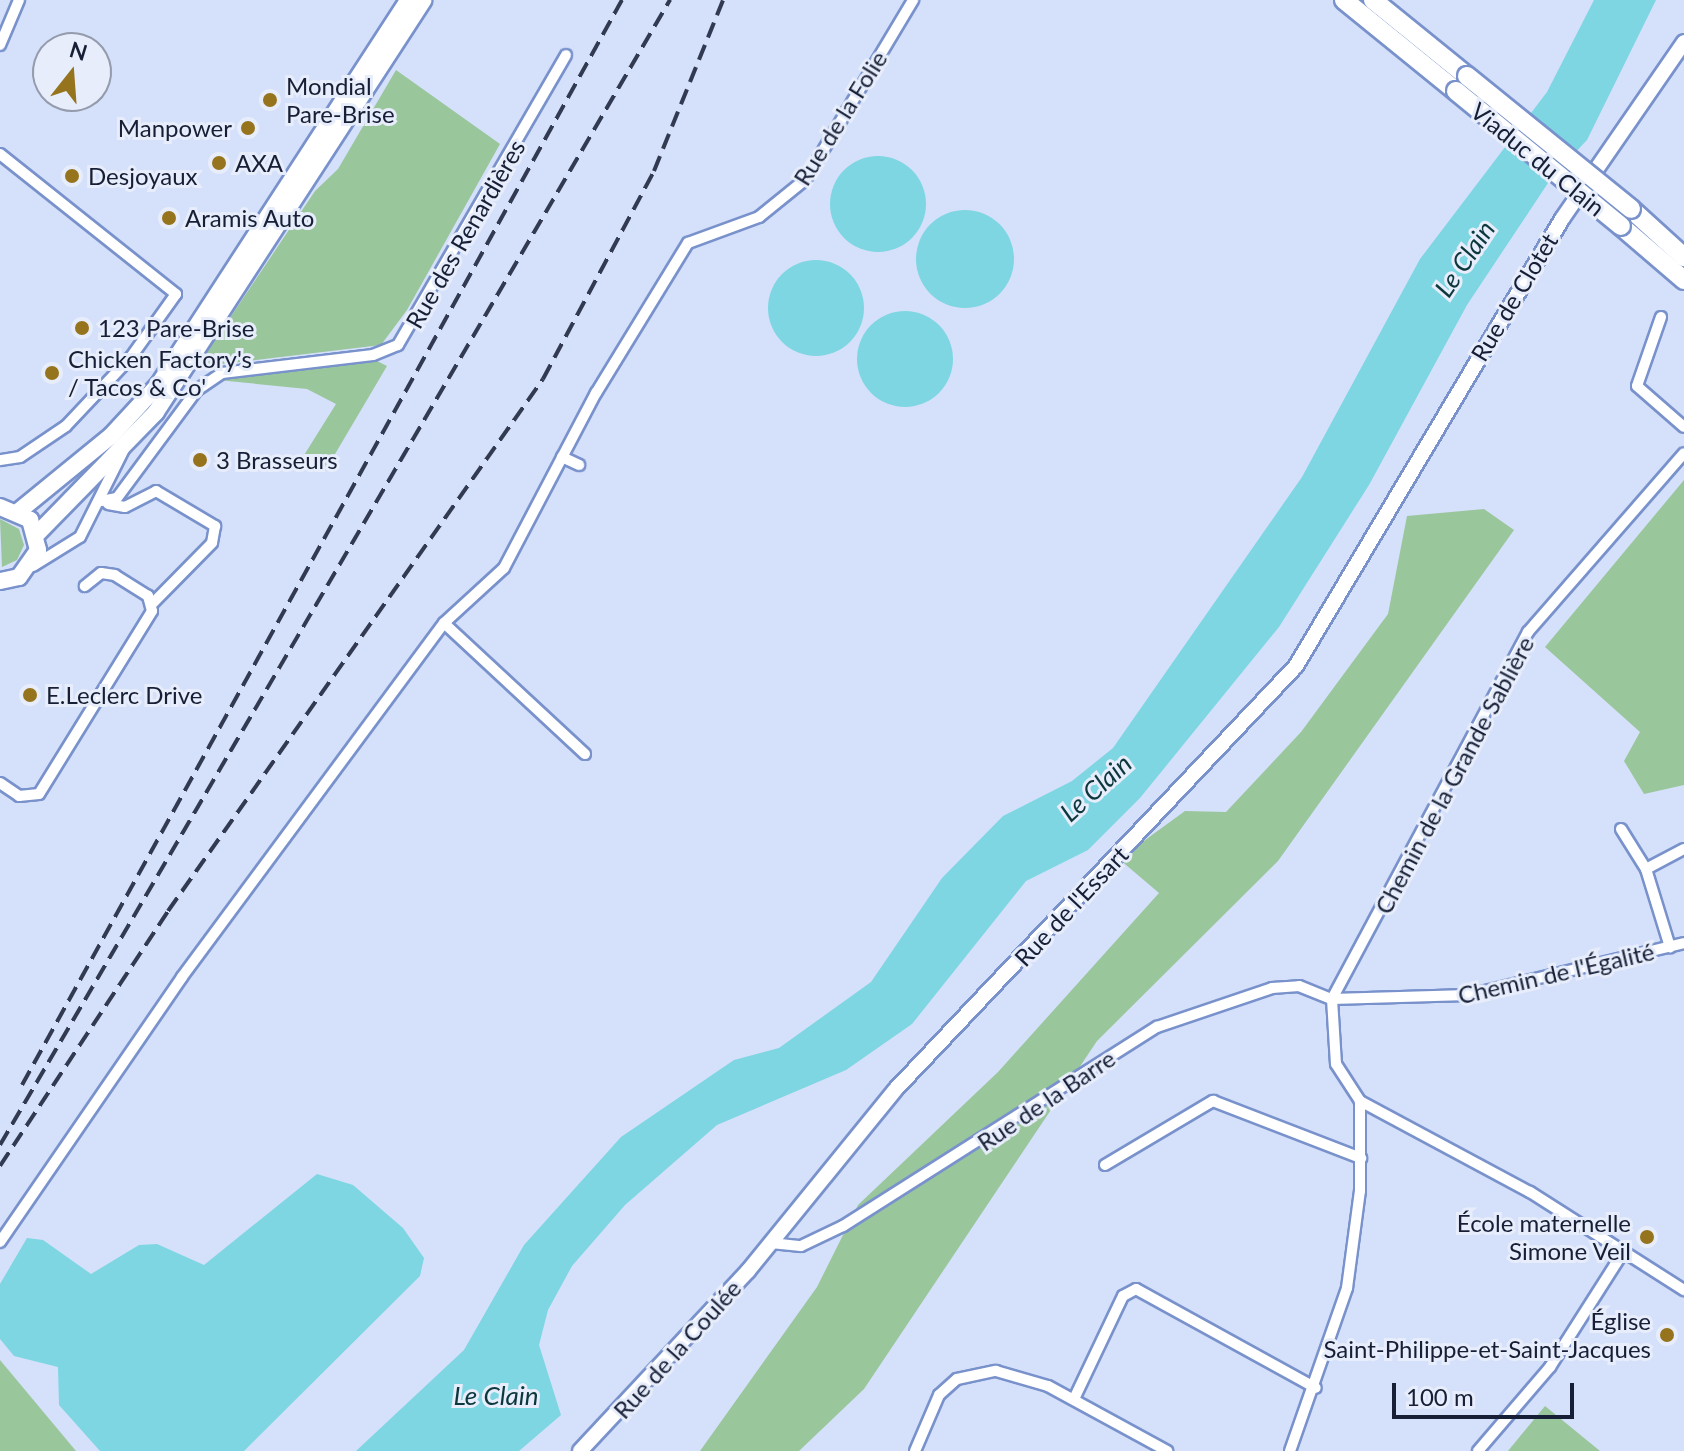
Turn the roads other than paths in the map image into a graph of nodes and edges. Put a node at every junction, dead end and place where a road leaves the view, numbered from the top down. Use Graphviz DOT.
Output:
graph roads {
  1 [pos="19,0"];
  2 [pos="408,0"];
  3 [pos="424,0"];
  4 [pos="913,0"];
  5 [pos="1344,0"];
  6 [pos="1373,0"];
  7 [pos="1684,42"];
  8 [pos="0,45"];
  9 [pos="566,55"];
  10 [pos="1462,84"];
  11 [pos="0,154"];
  12 [pos="1684,257"];
  13 [pos="1684,280"];
  14 [pos="1661,317"];
  15 [pos="1684,427"];
  16 [pos="126,444"];
  17 [pos="1684,453"];
  18 [pos="562,457"];
  19 [pos="0,460"];
  20 [pos="579,465"];
  21 [pos="104,502"];
  22 [pos="0,507"];
  23 [pos="19,511"];
  24 [pos="38,533"];
  25 [pos="1362,563"];
  26 [pos="33,566"];
  27 [pos="1,583"];
  28 [pos="85,586"];
  29 [pos="152,604"];
  30 [pos="444,623"];
  31 [pos="585,754"];
  32 [pos="0,783"];
  33 [pos="1621,829"];
  34 [pos="1684,849"];
  35 [pos="1646,869"];
  36 [pos="1684,943"];
  37 [pos="1670,947"];
  38 [pos="1332,999"];
  39 [pos="1360,1101"];
  40 [pos="1361,1158"];
  41 [pos="1105,1165"];
  42 [pos="0,1242"];
  43 [pos="771,1243"];
  44 [pos="1622,1254"];
  45 [pos="1684,1290"];
  46 [pos="1316,1388"];
  47 [pos="1074,1399"];
  48 [pos="1148,1446"];
  49 [pos="580,1451"];
  50 [pos="915,1451"];
  51 [pos="1167,1451"];
  52 [pos="1290,1451"];
  53 [pos="1478,1451"];
  1 -- 8 [label="street"];
  2 -- 23 [label="main road"];
  3 -- 16 [label="main road"];
  4 -- 18 [label="street, Rue de la Folie"];
  5 -- 10 [label="highway"];
  6 -- 10 [label="highway"];
  7 -- 25 [label="main road, Rue de Clotet"];
  9 -- 21 [label="street, Rue des Renardières"];
  10 -- 12 [label="highway, Viaduc du Clain, bridge"];
  10 -- 13 [label="highway, Viaduc du Clain, bridge"];
  11 -- 19 [label="street"];
  14 -- 15 [label="street"];
  16 -- 21 [label="street, Rue des Renardières"];
  16 -- 24 [label="main road"];
  17 -- 38 [label="street, Chemin de la Grande Sablière"];
  18 -- 20 [label="street"];
  18 -- 30 [label="street, Rue de la Folie"];
  21 -- 26 [label="street, Rue des Renardières"];
  21 -- 29 [label="street"];
  22 -- 23 [label="main road"];
  23 -- 24 [label="main road"];
  24 -- 26 [label="main road"];
  25 -- 43 [label="main road, Rue de l'Essart"];
  26 -- 27 [label="main road"];
  28 -- 29 [label="street"];
  29 -- 32 [label="street"];
  30 -- 31 [label="street"];
  30 -- 42 [label="street, Rue de la Folie"];
  33 -- 35 [label="street"];
  34 -- 35 [label="street"];
  35 -- 37 [label="street"];
  36 -- 37 [label="street, Chemin de l'Égalité"];
  37 -- 38 [label="street, Chemin de l'Égalité"];
  38 -- 39 [label="street"];
  38 -- 43 [label="street, Rue de la Barre"];
  39 -- 40 [label="street"];
  39 -- 44 [label="street"];
  40 -- 41 [label="street"];
  40 -- 46 [label="street"];
  43 -- 49 [label="main road, Rue de la Coulée"];
  44 -- 45 [label="street"];
  44 -- 53 [label="street"];
  46 -- 47 [label="street"];
  46 -- 52 [label="street"];
  47 -- 48 [label="street"];
  47 -- 50 [label="street"];
  48 -- 51 [label="street"];
}
